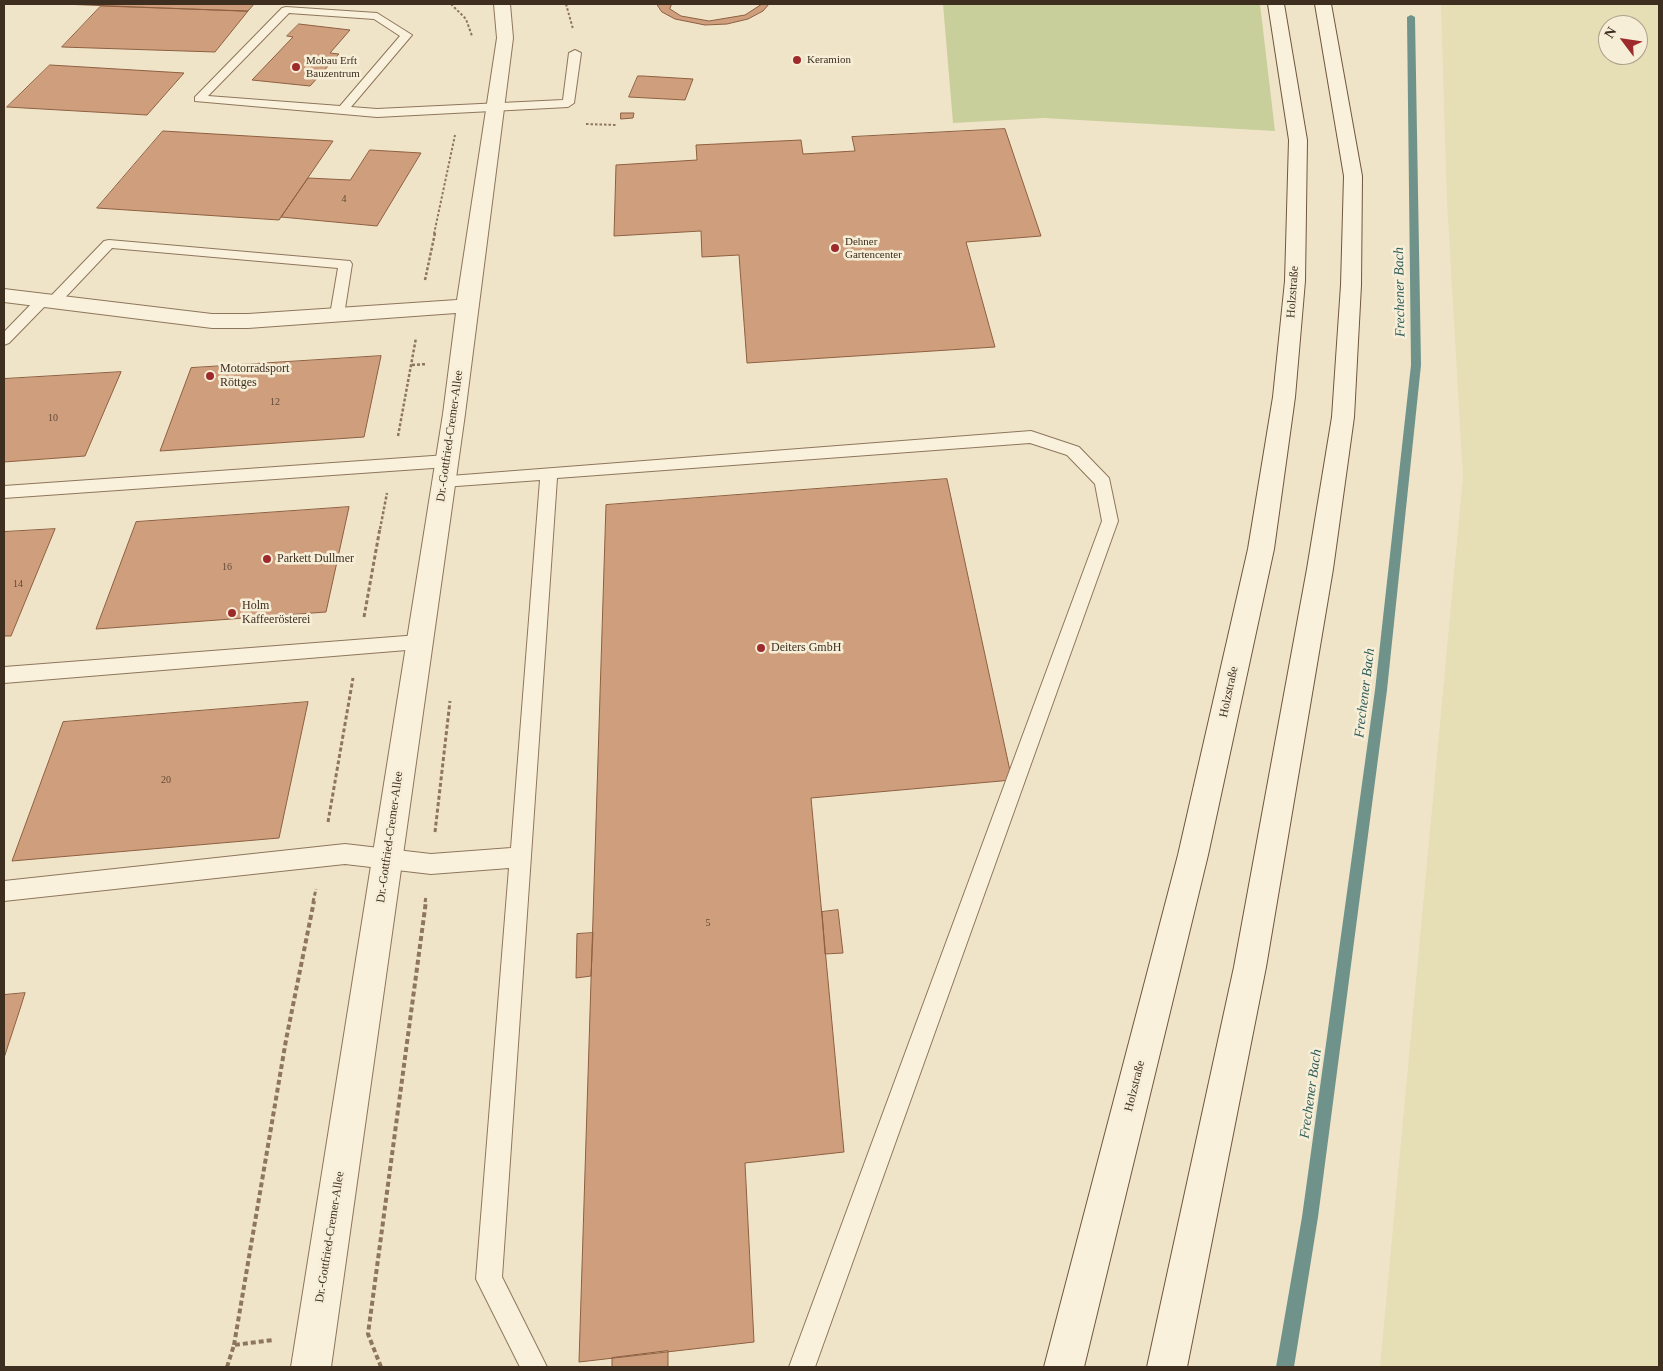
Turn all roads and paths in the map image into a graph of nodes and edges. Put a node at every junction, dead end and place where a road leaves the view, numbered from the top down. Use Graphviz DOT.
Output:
graph roads {
  1 [pos="1276,4"];
  2 [pos="1323,4"];
  3 [pos="498,10"];
  4 [pos="575,53"];
  5 [pos="496,107"];
  6 [pos="343,110"];
  7 [pos="4,295"];
  8 [pos="49,300"];
  9 [pos="467,306"];
  10 [pos="338,315"];
  11 [pos="4,340"];
  12 [pos="445,471"];
  13 [pos="549,473"];
  14 [pos="4,492"];
  15 [pos="419,642"];
  16 [pos="4,675"];
  17 [pos="520,857"];
  18 [pos="386,858"];
  19 [pos="4,891"];
  20 [pos="368,1334"];
  21 [pos="311,1367"];
  22 [pos="381,1367"];
  23 [pos="534,1367"];
  24 [pos="802,1367"];
  25 [pos="1064,1367"];
  26 [pos="1167,1367"];
  1 -- 25 [label="main road, Holzstraße"];
  2 -- 26 [label="main road"];
  3 -- 5 [label="main road, Dr.-Gottfried-Cremer-Allee"];
  4 -- 5 [label="lane"];
  5 -- 6 [label="lane"];
  5 -- 9 [label="main road, Dr.-Gottfried-Cremer-Allee"];
  6 -- 6 [label="lane"];
  7 -- 8 [label="main road"];
  8 -- 10 [label="main road"];
  8 -- 10 [label="lane"];
  8 -- 11 [label="lane"];
  9 -- 10 [label="main road"];
  9 -- 12 [label="main road, Dr.-Gottfried-Cremer-Allee"];
  12 -- 13 [label="lane"];
  12 -- 14 [label="lane"];
  12 -- 15 [label="main road, Dr.-Gottfried-Cremer-Allee"];
  13 -- 17 [label="lane"];
  13 -- 24 [label="lane"];
  15 -- 16 [label="lane"];
  15 -- 18 [label="main road, Dr.-Gottfried-Cremer-Allee"];
  17 -- 18 [label="lane"];
  17 -- 23 [label="lane"];
  18 -- 19 [label="lane"];
  18 -- 21 [label="main road, Dr.-Gottfried-Cremer-Allee"];
  20 -- 22 [label="path"];
}
